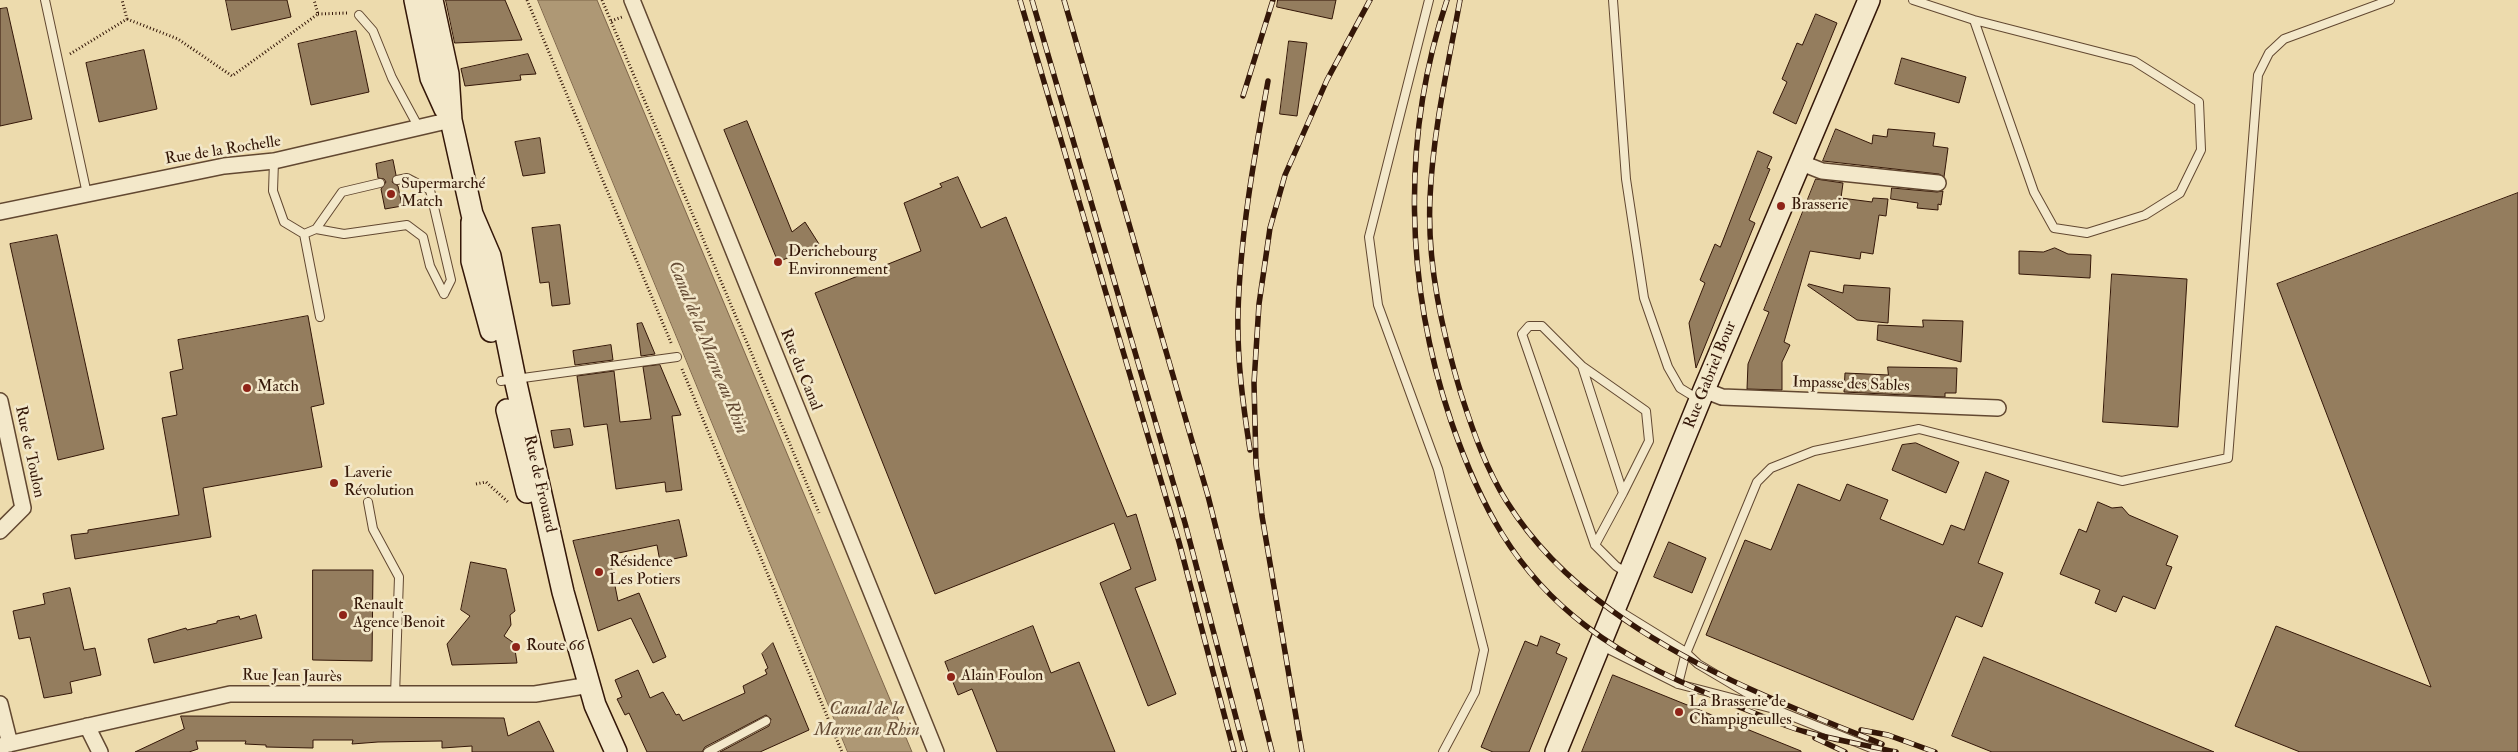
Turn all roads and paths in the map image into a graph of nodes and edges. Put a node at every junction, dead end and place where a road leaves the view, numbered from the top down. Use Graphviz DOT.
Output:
graph roads {
  1 [pos="45,0"];
  2 [pos="122,0"];
  3 [pos="314,0"];
  4 [pos="415,0"];
  5 [pos="432,0"];
  6 [pos="527,0"];
  7 [pos="602,0"];
  8 [pos="632,0"];
  9 [pos="1429,0"];
  10 [pos="1613,0"];
  11 [pos="1869,0"];
  12 [pos="1913,0"];
  13 [pos="2390,0"];
  14 [pos="318,14"];
  15 [pos="359,15"];
  16 [pos="127,19"];
  17 [pos="1974,20"];
  18 [pos="58,59"];
  19 [pos="451,120"];
  20 [pos="419,128"];
  21 [pos="274,161"];
  22 [pos="1799,162"];
  23 [pos="397,180"];
  24 [pos="380,183"];
  25 [pos="1938,184"];
  26 [pos="87,194"];
  27 [pos="0,212"];
  28 [pos="316,229"];
  29 [pos="304,234"];
  30 [pos="320,317"];
  31 [pos="676,357"];
  32 [pos="1582,366"];
  33 [pos="508,380"];
  34 [pos="1702,395"];
  35 [pos="0,401"];
  36 [pos="1998,408"];
  37 [pos="1623,492"];
  38 [pos="368,502"];
  39 [pos="819,514"];
  40 [pos="0,531"];
  41 [pos="1595,545"];
  42 [pos="1629,574"];
  43 [pos="1615,608"];
  44 [pos="1600,645"];
  45 [pos="1687,653"];
  46 [pos="1678,684"];
  47 [pos="583,687"];
  48 [pos="395,695"];
  49 [pos="0,704"];
  50 [pos="1774,709"];
  51 [pos="766,721"];
  52 [pos="87,726"];
  53 [pos="5,745"];
  54 [pos="100,752"];
  55 [pos="602,752"];
  56 [pos="616,752"];
  57 [pos="708,752"];
  58 [pos="842,752"];
  59 [pos="936,752"];
  60 [pos="1443,752"];
  61 [pos="1556,752"];
  62 [pos="1881,752"];
  1 -- 18 [label="lane"];
  2 -- 16 [label="path"];
  3 -- 14 [label="path"];
  4 -- 19 [label="main road, Rue de Frouard"];
  5 -- 19 [label="main road, Rue de Frouard"];
  6 -- 31 [label="path"];
  7 -- 39 [label="path"];
  8 -- 59 [label="street, Rue du Canal"];
  9 -- 60 [label="lane"];
  10 -- 34 [label="lane"];
  11 -- 22 [label="main road, Rue Gabriel Bour"];
  12 -- 17 [label="lane"];
  13 -- 45 [label="lane"];
  14 -- 15 [label="path"];
  14 -- 16 [label="path"];
  15 -- 20 [label="lane"];
  16 -- 18 [label="path"];
  17 -- 17 [label="lane"];
  18 -- 26 [label="lane"];
  19 -- 20 [label="street, Rue de la Rochelle"];
  19 -- 33 [label="main road, Rue de Frouard"];
  20 -- 21 [label="street, Rue de la Rochelle"];
  21 -- 26 [label="street, Rue de la Rochelle"];
  21 -- 29 [label="lane"];
  22 -- 25 [label="street"];
  22 -- 34 [label="main road, Rue Gabriel Bour"];
  23 -- 28 [label="lane"];
  24 -- 28 [label="lane"];
  26 -- 27 [label="street, Rue de la Rochelle"];
  28 -- 29 [label="lane"];
  29 -- 30 [label="lane"];
  31 -- 33 [label="lane"];
  31 -- 58 [label="path"];
  32 -- 37 [label="lane"];
  32 -- 37 [label="lane"];
  32 -- 41 [label="lane"];
  33 -- 47 [label="main road, Rue de Frouard"];
  34 -- 36 [label="street, Impasse des Sables"];
  34 -- 42 [label="main road, Rue Gabriel Bour"];
  35 -- 40 [label="street, Rue de Toulon"];
  37 -- 41 [label="lane"];
  38 -- 48 [label="lane"];
  41 -- 42 [label="lane"];
  42 -- 43 [label="main road, Rue Gabriel Bour"];
  43 -- 44 [label="main road, Rue Gabriel Bour"];
  43 -- 45 [label="lane"];
  44 -- 46 [label="lane"];
  44 -- 61 [label="main road, Rue Gabriel Bour"];
  45 -- 46 [label="lane"];
  45 -- 50 [label="lane"];
  46 -- 50 [label="lane"];
  47 -- 48 [label="street, Rue Jean Jaurès"];
  47 -- 55 [label="main road, Rue de Frouard"];
  47 -- 56 [label="main road, Rue de Frouard"];
  48 -- 52 [label="street, Rue Jean Jaurès"];
  49 -- 53 [label="street"];
  50 -- 62 [label="lane"];
  51 -- 57 [label="lane"];
  52 -- 53 [label="street, Rue Jean Jaurès"];
  52 -- 54 [label="street"];
}
